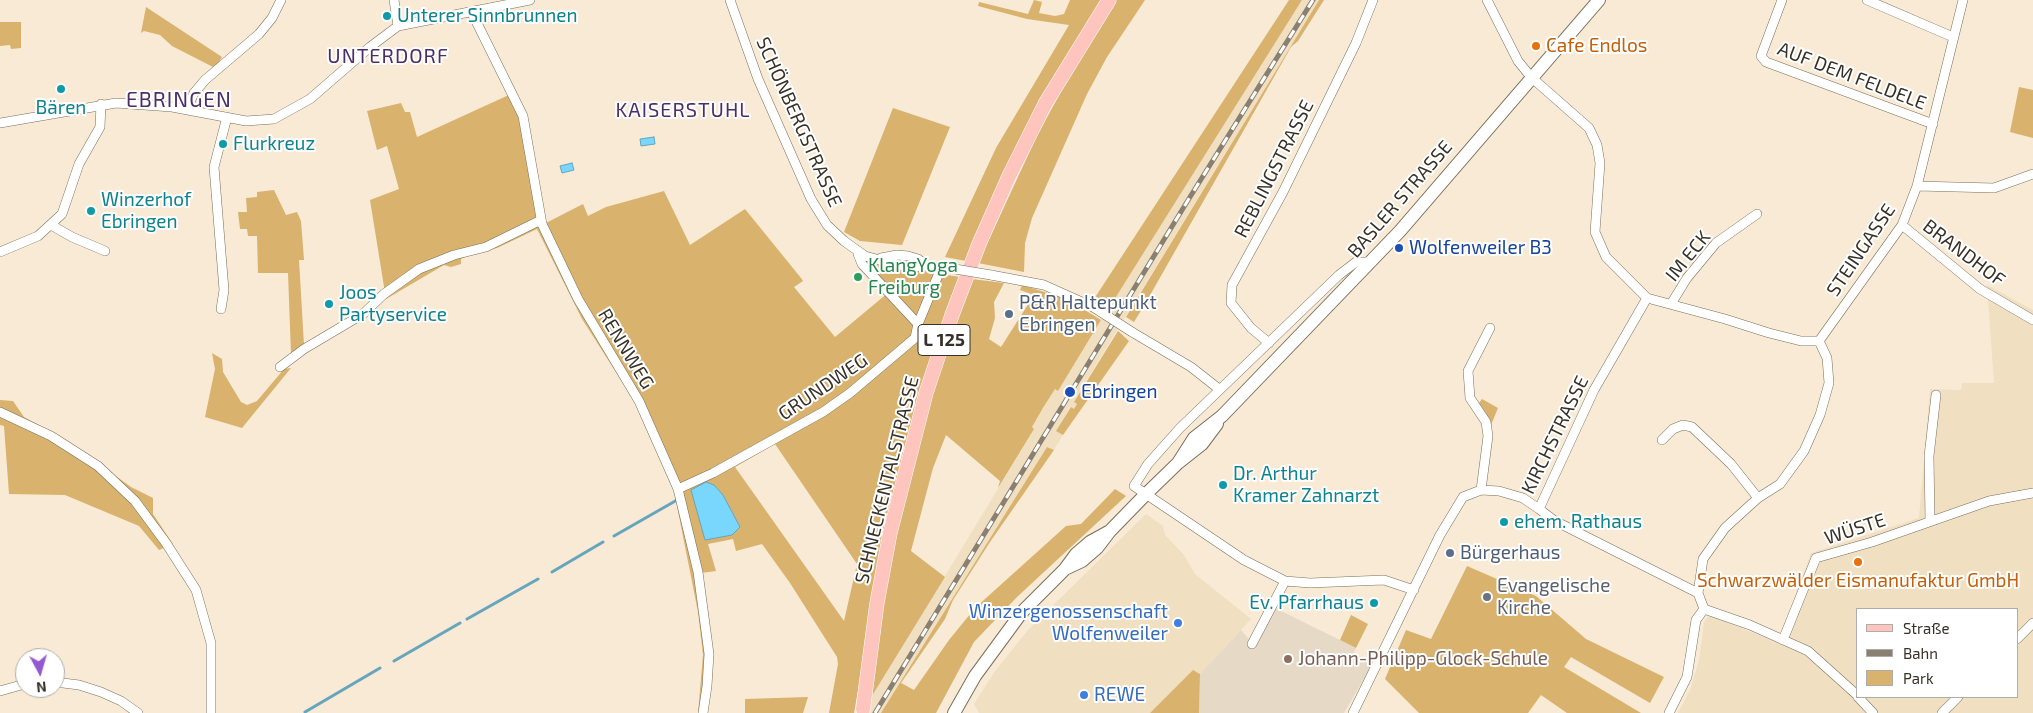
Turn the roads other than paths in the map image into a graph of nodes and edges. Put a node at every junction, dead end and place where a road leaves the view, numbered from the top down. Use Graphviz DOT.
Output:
graph roads {
  1 [pos="281,0"];
  2 [pos="394,0"];
  3 [pos="530,0"];
  4 [pos="730,0"];
  5 [pos="1109,0"];
  6 [pos="1373,0"];
  7 [pos="1487,0"];
  8 [pos="1598,0"];
  9 [pos="1782,0"];
  10 [pos="1867,0"];
  11 [pos="1963,0"];
  12 [pos="472,13"];
  13 [pos="398,26"];
  14 [pos="1953,37"];
  15 [pos="1531,77"];
  16 [pos="100,104"];
  17 [pos="187,109"];
  18 [pos="227,117"];
  19 [pos="0,123"];
  20 [pos="1933,124"];
  21 [pos="2033,174"];
  22 [pos="1917,186"];
  23 [pos="1757,214"];
  24 [pos="541,220"];
  25 [pos="51,225"];
  26 [pos="1902,225"];
  27 [pos="105,251"];
  28 [pos="0,252"];
  29 [pos="858,254"];
  30 [pos="1372,262"];
  31 [pos="941,268"];
  32 [pos="1647,298"];
  33 [pos="1671,304"];
  34 [pos="221,309"];
  35 [pos="2033,320"];
  36 [pos="918,324"];
  37 [pos="1490,328"];
  38 [pos="1819,341"];
  39 [pos="1269,343"];
  40 [pos="280,368"];
  41 [pos="1219,389"];
  42 [pos="1936,395"];
  43 [pos="0,412"];
  44 [pos="1662,440"];
  45 [pos="678,489"];
  46 [pos="1481,490"];
  47 [pos="2033,493"];
  48 [pos="1146,494"];
  49 [pos="1758,498"];
  50 [pos="1539,509"];
  51 [pos="1930,521"];
  52 [pos="1285,581"];
  53 [pos="1414,590"];
  54 [pos="1698,592"];
  55 [pos="1704,608"];
  56 [pos="2033,623"];
  57 [pos="2018,638"];
  58 [pos="1783,640"];
  59 [pos="1252,644"];
  60 [pos="65,683"];
  61 [pos="15,687"];
  62 [pos="0,691"];
  63 [pos="1856,695"];
  64 [pos="1859,698"];
  65 [pos="1957,698"];
  66 [pos="863,709"];
  67 [pos="138,713"];
  68 [pos="211,713"];
  69 [pos="703,713"];
  70 [pos="954,713"];
  71 [pos="1352,713"];
  72 [pos="1669,713"];
  73 [pos="1873,713"];
  74 [pos="1942,713"];
  1 -- 17 [label="street"];
  2 -- 13 [label="street"];
  3 -- 12 [label="street"];
  4 -- 29 [label="street, SCHÖNBERGSTRASSE"];
  5 -- 66 [label="main road, SCHNECKENTALSTRASSE / L 125"];
  6 -- 39 [label="street, REBLINGSTRASSE"];
  7 -- 15 [label="street"];
  8 -- 15 [label="main road, BASLER STRASSE"];
  9 -- 20 [label="street, AUF DEM FELDELE"];
  10 -- 14 [label="street"];
  11 -- 14 [label="street, STEINGASSE"];
  12 -- 13 [label="street"];
  12 -- 24 [label="street, RENNWEG"];
  13 -- 18 [label="street"];
  14 -- 20 [label="street, STEINGASSE"];
  15 -- 30 [label="main road, BASLER STRASSE"];
  15 -- 32 [label="street"];
  16 -- 17 [label="street"];
  16 -- 19 [label="street"];
  16 -- 25 [label="street"];
  17 -- 18 [label="street"];
  18 -- 34 [label="street"];
  20 -- 22 [label="street, STEINGASSE"];
  21 -- 22 [label="street"];
  22 -- 26 [label="street, STEINGASSE"];
  23 -- 33 [label="street, IM ECK"];
  24 -- 40 [label="street"];
  24 -- 45 [label="street, RENNWEG"];
  25 -- 27 [label="street"];
  25 -- 28 [label="street"];
  26 -- 35 [label="street, BRANDHOF"];
  26 -- 38 [label="street, STEINGASSE"];
  29 -- 31 [label="street"];
  29 -- 36 [label="street, SCHÖNBERGSTRASSE"];
  30 -- 39 [label="street"];
  30 -- 48 [label="main road, BASLER STRASSE"];
  31 -- 36 [label="street, GRUNDWEG"];
  31 -- 41 [label="street, bridge"];
  32 -- 33 [label="street"];
  32 -- 50 [label="street, KIRCHSTRASSE"];
  33 -- 38 [label="street"];
  36 -- 45 [label="street, GRUNDWEG"];
  37 -- 46 [label="street"];
  38 -- 49 [label="street"];
  39 -- 41 [label="street"];
  41 -- 48 [label="street"];
  42 -- 51 [label="street"];
  43 -- 68 [label="street"];
  44 -- 49 [label="street"];
  45 -- 69 [label="street, RENNWEG"];
  46 -- 50 [label="street, KIRCHSTRASSE"];
  46 -- 53 [label="street"];
  47 -- 51 [label="street, WÜSTE"];
  48 -- 52 [label="street"];
  48 -- 70 [label="main road, BASLER STRASSE"];
  49 -- 54 [label="street"];
  50 -- 54 [label="street"];
  51 -- 58 [label="street, WÜSTE"];
  52 -- 53 [label="street"];
  52 -- 59 [label="street"];
  53 -- 71 [label="street"];
  54 -- 55 [label="street"];
  55 -- 58 [label="street"];
  55 -- 72 [label="street"];
  56 -- 57 [label="street"];
  58 -- 63 [label="street"];
  60 -- 67 [label="street"];
  61 -- 62 [label="street"];
  64 -- 73 [label="street"];
  65 -- 74 [label="street"];
}
